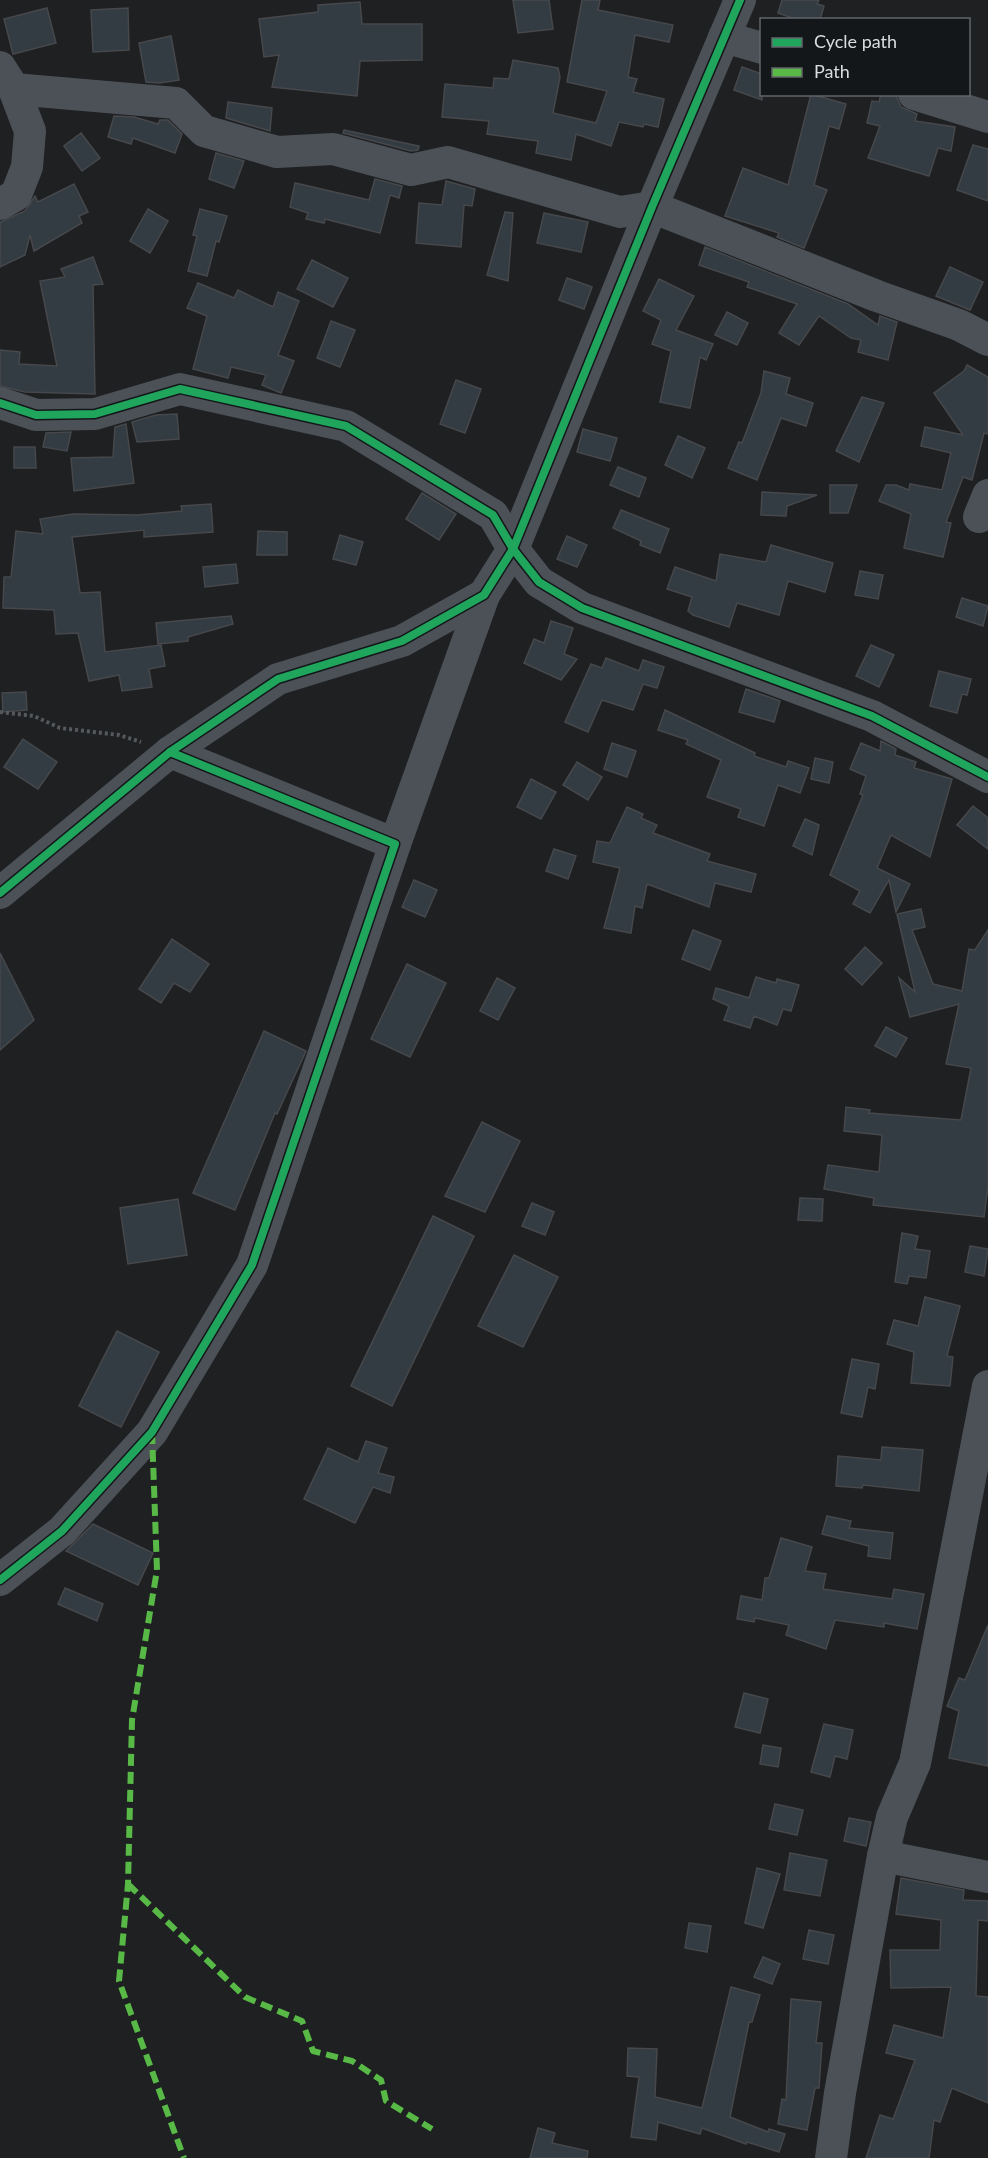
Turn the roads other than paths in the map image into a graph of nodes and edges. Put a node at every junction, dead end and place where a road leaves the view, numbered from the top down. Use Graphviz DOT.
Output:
graph roads {
  1 [pos="740,0"];
  2 [pos="724,37"];
  3 [pos="760,47"];
  4 [pos="7,78"];
  5 [pos="920,96"];
  6 [pos="988,117"];
  7 [pos="0,204"];
  8 [pos="651,207"];
  9 [pos="988,340"];
  10 [pos="0,403"];
  11 [pos="513,549"];
  12 [pos="484,595"];
  13 [pos="170,752"];
  14 [pos="988,777"];
  15 [pos="395,844"];
  16 [pos="0,893"];
  17 [pos="988,1386"];
  18 [pos="0,1580"];
  19 [pos="883,1856"];
  20 [pos="988,1876"];
  21 [pos="831,2158"];
  1 -- 2 [label="street"];
  2 -- 3 [label="street"];
  2 -- 8 [label="street"];
  4 -- 7 [label="street"];
  4 -- 8 [label="street"];
  5 -- 6 [label="street"];
  8 -- 9 [label="street"];
  8 -- 11 [label="street"];
  10 -- 11 [label="street"];
  11 -- 12 [label="street"];
  11 -- 14 [label="street"];
  12 -- 13 [label="street"];
  12 -- 15 [label="street"];
  13 -- 15 [label="street"];
  13 -- 16 [label="street"];
  15 -- 18 [label="street"];
  17 -- 19 [label="street"];
  19 -- 20 [label="street"];
  19 -- 21 [label="street"];
}
